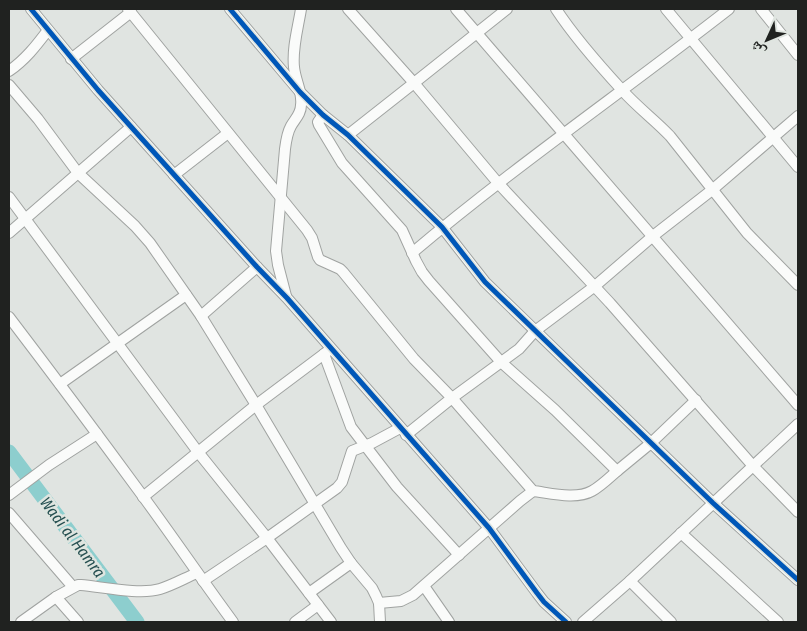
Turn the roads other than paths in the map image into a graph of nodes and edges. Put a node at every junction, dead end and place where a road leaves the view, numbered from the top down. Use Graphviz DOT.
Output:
graph roads {
  1 [pos="230,9"];
  2 [pos="301,9"];
  3 [pos="348,9"];
  4 [pos="456,9"];
  5 [pos="507,9"];
  6 [pos="556,9"];
  7 [pos="666,9"];
  8 [pos="729,9"];
  9 [pos="761,9"];
  10 [pos="130,10"];
  11 [pos="34,11"];
  12 [pos="48,30"];
  13 [pos="477,32"];
  14 [pos="691,39"];
  15 [pos="798,55"];
  16 [pos="71,58"];
  17 [pos="9,71"];
  18 [pos="414,83"];
  19 [pos="9,85"];
  20 [pos="622,90"];
  21 [pos="300,92"];
  22 [pos="323,115"];
  23 [pos="798,116"];
  24 [pos="131,127"];
  25 [pos="228,133"];
  26 [pos="564,133"];
  27 [pos="348,135"];
  28 [pos="774,138"];
  29 [pos="798,167"];
  30 [pos="78,173"];
  31 [pos="174,176"];
  32 [pos="498,184"];
  33 [pos="712,190"];
  34 [pos="9,196"];
  35 [pos="281,197"];
  36 [pos="25,219"];
  37 [pos="442,227"];
  38 [pos="9,232"];
  39 [pos="652,236"];
  40 [pos="412,253"];
  41 [pos="257,267"];
  42 [pos="798,285"];
  43 [pos="595,286"];
  44 [pos="186,295"];
  45 [pos="287,298"];
  46 [pos="201,316"];
  47 [pos="9,318"];
  48 [pos="536,331"];
  49 [pos="118,343"];
  50 [pos="328,351"];
  51 [pos="501,362"];
  52 [pos="60,384"];
  53 [pos="452,398"];
  54 [pos="696,400"];
  55 [pos="798,404"];
  56 [pos="256,405"];
  57 [pos="798,424"];
  58 [pos="403,432"];
  59 [pos="97,434"];
  60 [pos="651,442"];
  61 [pos="366,446"];
  62 [pos="198,452"];
  63 [pos="754,466"];
  64 [pos="617,471"];
  65 [pos="533,491"];
  66 [pos="9,495"];
  67 [pos="143,497"];
  68 [pos="713,503"];
  69 [pos="315,504"];
  70 [pos="798,512"];
  71 [pos="9,514"];
  72 [pos="489,528"];
  73 [pos="681,533"];
  74 [pos="267,538"];
  75 [pos="459,555"];
  76 [pos="351,563"];
  77 [pos="200,577"];
  78 [pos="798,580"];
  79 [pos="630,581"];
  80 [pos="424,586"];
  81 [pos="73,587"];
  82 [pos="310,593"];
  83 [pos="56,598"];
  84 [pos="379,603"];
  85 [pos="318,605"];
  86 [pos="21,622"];
  87 [pos="78,622"];
  88 [pos="233,622"];
  89 [pos="295,622"];
  90 [pos="331,622"];
  91 [pos="380,622"];
  92 [pos="449,622"];
  93 [pos="566,622"];
  94 [pos="583,622"];
  95 [pos="671,622"];
  96 [pos="778,622"];
  1 -- 21 [label="street"];
  2 -- 21 [label="street"];
  3 -- 18 [label="street"];
  4 -- 13 [label="street"];
  5 -- 13 [label="street"];
  6 -- 20 [label="street"];
  7 -- 14 [label="street"];
  8 -- 14 [label="street"];
  9 -- 15 [label="street"];
  10 -- 16 [label="street"];
  10 -- 25 [label="street"];
  11 -- 12 [label="street"];
  12 -- 16 [label="street"];
  12 -- 17 [label="street"];
  13 -- 18 [label="street"];
  13 -- 26 [label="street"];
  14 -- 20 [label="street"];
  14 -- 28 [label="street"];
  16 -- 24 [label="street"];
  18 -- 27 [label="street"];
  18 -- 32 [label="street"];
  19 -- 30 [label="street"];
  20 -- 26 [label="street"];
  20 -- 33 [label="street"];
  21 -- 22 [label="street"];
  21 -- 35 [label="street"];
  22 -- 27 [label="street"];
  22 -- 40 [label="street"];
  23 -- 28 [label="street"];
  24 -- 30 [label="street"];
  24 -- 31 [label="street"];
  25 -- 31 [label="street"];
  25 -- 35 [label="street"];
  26 -- 32 [label="street"];
  26 -- 39 [label="street"];
  27 -- 37 [label="street"];
  28 -- 29 [label="street"];
  28 -- 33 [label="street"];
  30 -- 36 [label="street"];
  30 -- 44 [label="street"];
  31 -- 41 [label="street"];
  32 -- 37 [label="street"];
  32 -- 43 [label="street"];
  33 -- 39 [label="street"];
  33 -- 42 [label="street"];
  34 -- 36 [label="street"];
  35 -- 45 [label="street"];
  35 -- 53 [label="street"];
  36 -- 38 [label="street"];
  36 -- 49 [label="street"];
  37 -- 40 [label="street"];
  37 -- 48 [label="street"];
  39 -- 43 [label="street"];
  39 -- 55 [label="street"];
  40 -- 51 [label="street"];
  41 -- 45 [label="street"];
  41 -- 46 [label="street"];
  43 -- 48 [label="street"];
  43 -- 54 [label="street"];
  44 -- 46 [label="street"];
  44 -- 49 [label="street"];
  45 -- 50 [label="street"];
  46 -- 56 [label="street"];
  47 -- 52 [label="street"];
  48 -- 51 [label="street"];
  48 -- 60 [label="street"];
  49 -- 52 [label="street"];
  49 -- 62 [label="street"];
  50 -- 56 [label="street"];
  50 -- 58 [label="street"];
  50 -- 61 [label="street"];
  51 -- 53 [label="street"];
  51 -- 64 [label="street"];
  52 -- 59 [label="street"];
  53 -- 58 [label="street"];
  53 -- 65 [label="street"];
  54 -- 60 [label="street"];
  54 -- 63 [label="street"];
  56 -- 62 [label="street"];
  56 -- 69 [label="street"];
  57 -- 63 [label="street"];
  58 -- 61 [label="street"];
  58 -- 72 [label="street"];
  59 -- 66 [label="street"];
  59 -- 67 [label="street"];
  60 -- 64 [label="street"];
  60 -- 68 [label="street"];
  61 -- 69 [label="street"];
  61 -- 75 [label="street"];
  62 -- 67 [label="street"];
  62 -- 74 [label="street"];
  63 -- 68 [label="street"];
  63 -- 70 [label="street"];
  64 -- 65 [label="street"];
  65 -- 72 [label="street"];
  67 -- 77 [label="street"];
  68 -- 73 [label="street"];
  68 -- 78 [label="street"];
  69 -- 74 [label="street"];
  69 -- 76 [label="street"];
  71 -- 81 [label="street"];
  72 -- 75 [label="street"];
  72 -- 93 [label="street"];
  73 -- 79 [label="street"];
  73 -- 96 [label="street"];
  74 -- 77 [label="street"];
  74 -- 82 [label="street"];
  75 -- 80 [label="street"];
  76 -- 82 [label="street"];
  76 -- 84 [label="street"];
  77 -- 81 [label="street"];
  77 -- 88 [label="street"];
  79 -- 94 [label="street"];
  79 -- 95 [label="street"];
  80 -- 84 [label="street"];
  80 -- 92 [label="street"];
  81 -- 83 [label="street"];
  82 -- 85 [label="street"];
  83 -- 86 [label="street"];
  83 -- 87 [label="street"];
  84 -- 91 [label="street"];
  85 -- 89 [label="street"];
  85 -- 90 [label="street"];
}
